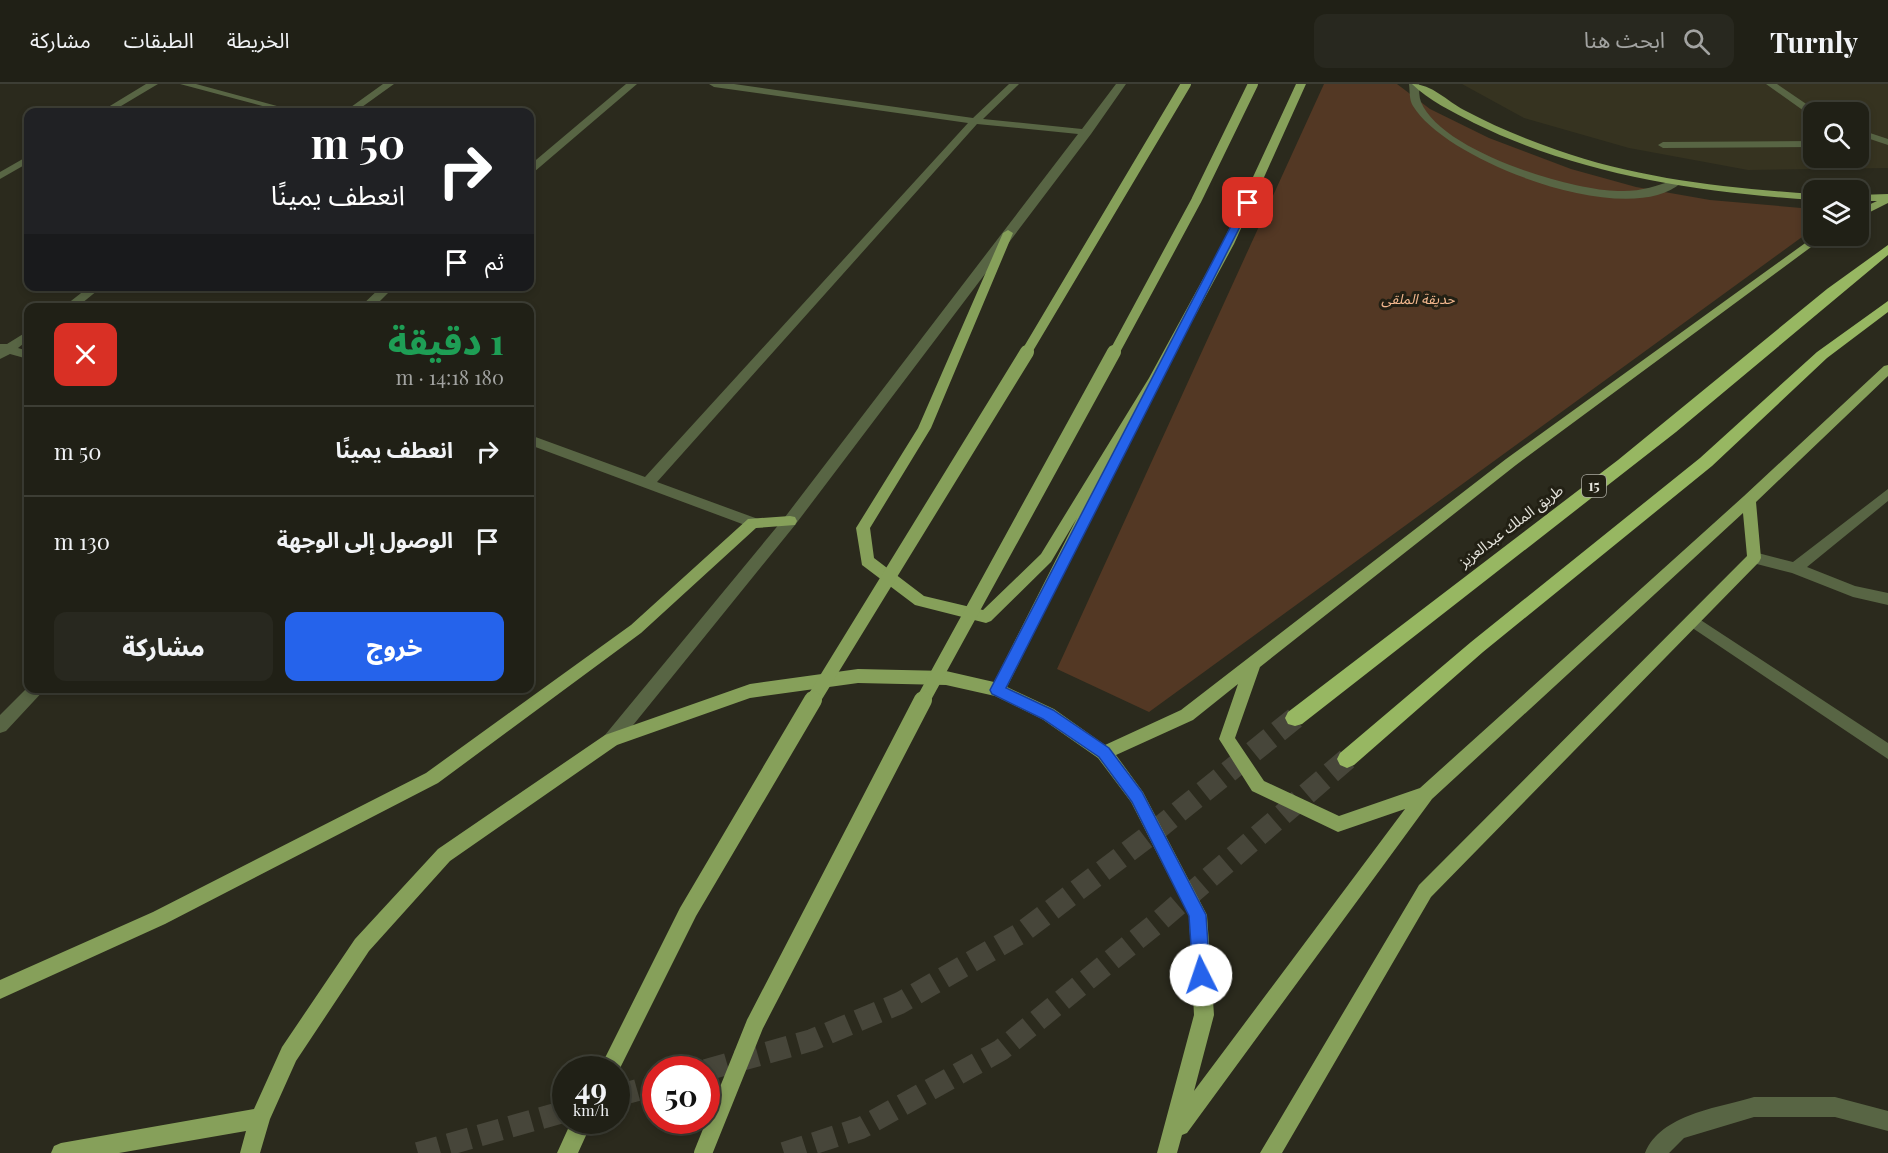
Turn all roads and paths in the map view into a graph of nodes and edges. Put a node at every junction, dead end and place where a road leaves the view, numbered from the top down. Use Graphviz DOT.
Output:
graph roads {
  1 [pos="153,84"];
  2 [pos="185,84"];
  3 [pos="389,84"];
  4 [pos="632,84"];
  5 [pos="714,84"];
  6 [pos="1014,84"];
  7 [pos="1121,84"];
  8 [pos="1186,84"];
  9 [pos="1253,84"];
  10 [pos="1301,84"];
  11 [pos="1415,84"];
  12 [pos="1771,84"];
  13 [pos="1803,106"];
  14 [pos="112,108"];
  15 [pos="278,108"];
  16 [pos="354,108"];
  17 [pos="975,121"];
  18 [pos="1087,132"];
  19 [pos="1869,136"];
  20 [pos="1888,142"];
  21 [pos="1803,144"];
  22 [pos="1663,145"];
  23 [pos="24,161"];
  24 [pos="534,167"];
  25 [pos="0,176"];
  26 [pos="1676,183"];
  27 [pos="1803,196"];
  28 [pos="1869,198"];
  29 [pos="1888,198"];
  30 [pos="1869,209"];
  31 [pos="1008,233"];
  32 [pos="1807,246"];
  33 [pos="1888,249"];
  34 [pos="91,291"];
  35 [pos="384,291"];
  36 [pos="75,303"];
  37 [pos="371,303"];
  38 [pos="1888,305"];
  39 [pos="24,337"];
  40 [pos="3,350"];
  41 [pos="24,354"];
  42 [pos="1888,369"];
  43 [pos="1157,375"];
  44 [pos="534,442"];
  45 [pos="647,484"];
  46 [pos="1888,494"];
  47 [pos="1749,500"];
  48 [pos="790,521"];
  49 [pos="753,523"];
  50 [pos="1754,558"];
  51 [pos="1795,568"];
  52 [pos="1888,599"];
  53 [pos="1692,621"];
  54 [pos="1254,661"];
  55 [pos="998,690"];
  56 [pos="33,693"];
  57 [pos="1295,717"];
  58 [pos="0,726"];
  59 [pos="611,740"];
  60 [pos="1888,752"];
  61 [pos="1104,753"];
  62 [pos="1347,759"];
  63 [pos="1426,794"];
  64 [pos="0,990"];
  65 [pos="616,1056"];
  66 [pos="260,1118"];
  67 [pos="1888,1121"];
  68 [pos="576,1134"];
  69 [pos="1175,1134"];
  70 [pos="61,1153"];
  71 [pos="250,1153"];
  72 [pos="567,1153"];
  73 [pos="703,1153"];
  74 [pos="1167,1153"];
  75 [pos="1270,1153"];
  76 [pos="1655,1153"];
  1 -- 14 [label="street"];
  2 -- 15 [label="street"];
  3 -- 16 [label="street"];
  4 -- 24 [label="street"];
  5 -- 17 [label="street"];
  6 -- 17 [label="street"];
  7 -- 18 [label="street"];
  8 -- 65 [label="main road, bridge"];
  9 -- 73 [label="main road, bridge"];
  10 -- 43 [label="main road"];
  11 -- 26 [label="main road"];
  11 -- 26 [label="street"];
  12 -- 13 [label="street"];
  17 -- 18 [label="street"];
  17 -- 45 [label="street"];
  18 -- 31 [label="street"];
  19 -- 20 [label="street"];
  21 -- 22 [label="street"];
  23 -- 25 [label="street"];
  26 -- 27 [label="main road"];
  28 -- 29 [label="main road"];
  29 -- 30 [label="main road"];
  31 -- 43 [label="main road"];
  31 -- 48 [label="street"];
  32 -- 54 [label="main road"];
  33 -- 57 [label="highway, طريق الملك عبدالعزيز / 15"];
  34 -- 36 [label="street"];
  35 -- 37 [label="street"];
  38 -- 62 [label="highway"];
  39 -- 40 [label="street"];
  40 -- 41 [label="street"];
  42 -- 47 [label="main road"];
  43 -- 55 [label="main road"];
  44 -- 45 [label="street"];
  45 -- 49 [label="street"];
  46 -- 51 [label="street"];
  47 -- 50 [label="main road"];
  47 -- 63 [label="main road"];
  48 -- 49 [label="main road"];
  48 -- 59 [label="street"];
  49 -- 64 [label="main road"];
  50 -- 51 [label="street"];
  50 -- 53 [label="main road"];
  51 -- 52 [label="street"];
  53 -- 60 [label="street"];
  53 -- 75 [label="main road"];
  54 -- 61 [label="main road"];
  54 -- 63 [label="main road"];
  55 -- 59 [label="main road"];
  55 -- 61 [label="main road"];
  56 -- 58 [label="street"];
  59 -- 66 [label="main road"];
  61 -- 69 [label="main road"];
  63 -- 69 [label="main road"];
  66 -- 70 [label="main road"];
  66 -- 71 [label="main road"];
  67 -- 76 [label="street"];
  68 -- 72 [label="main road"];
  69 -- 74 [label="main road"];
}
